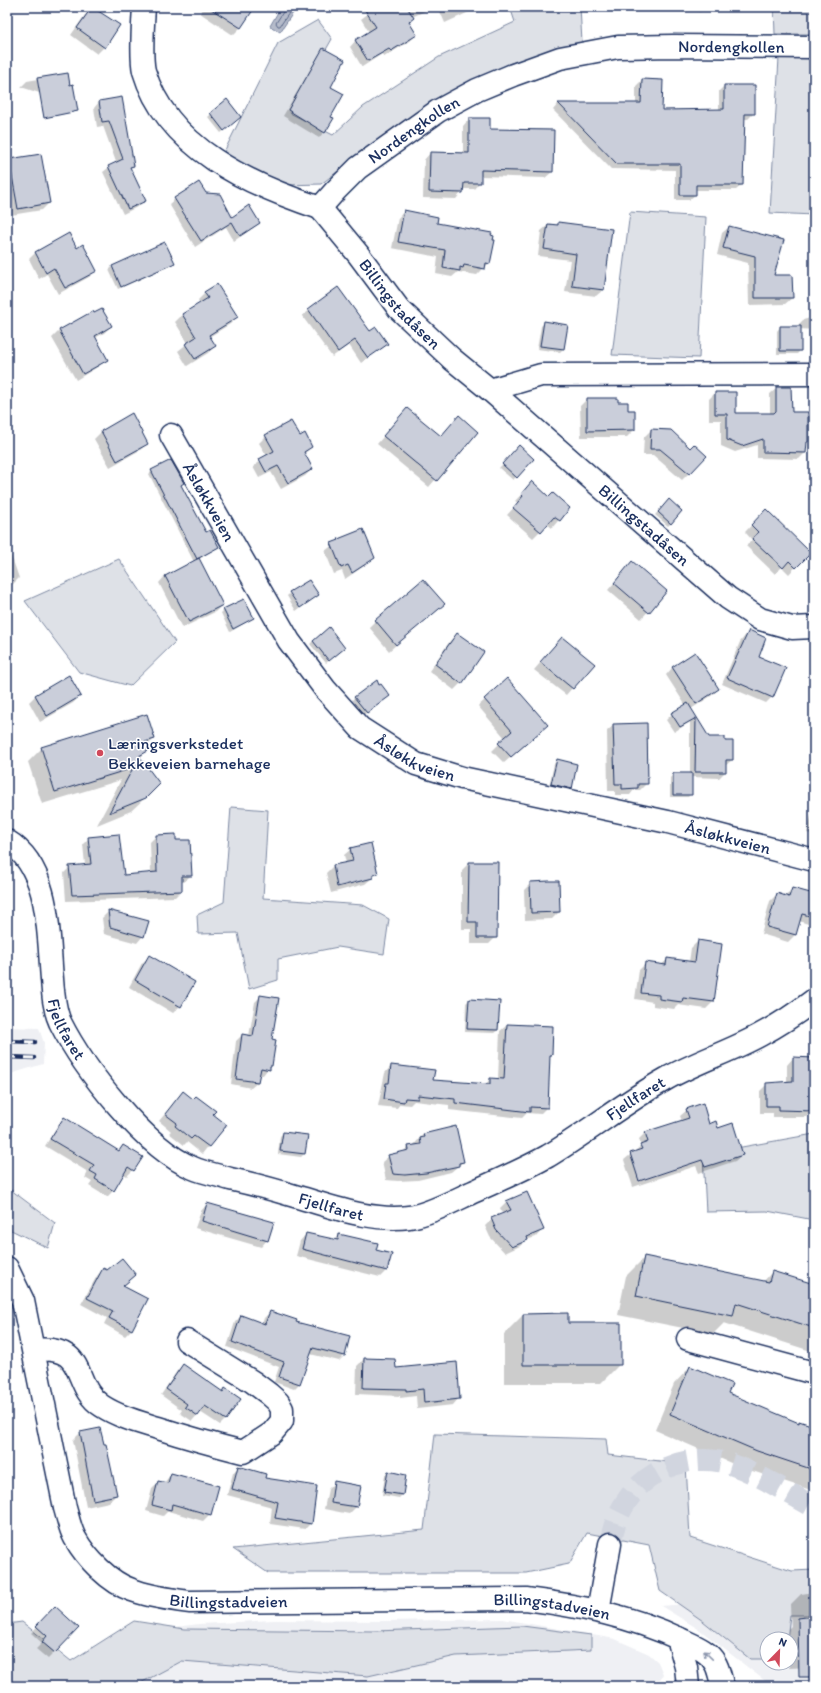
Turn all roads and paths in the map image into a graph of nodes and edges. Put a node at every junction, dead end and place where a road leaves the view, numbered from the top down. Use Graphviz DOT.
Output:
graph roads {
  1 [pos="144,7"];
  2 [pos="814,47"];
  3 [pos="320,208"];
  4 [pos="814,374"];
  5 [pos="490,390"];
  6 [pos="171,436"];
  7 [pos="814,627"];
  8 [pos="7,841"];
  9 [pos="814,860"];
  10 [pos="814,1000"];
  11 [pos="7,1268"];
  12 [pos="688,1339"];
  13 [pos="187,1341"];
  14 [pos="34,1350"];
  15 [pos="814,1373"];
  16 [pos="610,1544"];
  17 [pos="598,1611"];
  18 [pos="678,1638"];
  19 [pos="688,1686"];
  20 [pos="723,1686"];
  1 -- 3 [label="street"];
  2 -- 3 [label="street, Nordengkollen"];
  3 -- 5 [label="street, Billingstadåsen"];
  4 -- 5 [label="street"];
  5 -- 7 [label="street, Billingstadåsen"];
  6 -- 9 [label="street, Åsløkkveien"];
  8 -- 10 [label="street, Fjellfaret"];
  11 -- 14 [label="street, Billingstadveien"];
  12 -- 15 [label="street"];
  13 -- 14 [label="street"];
  14 -- 17 [label="street, Billingstadveien"];
  16 -- 17 [label="street"];
  17 -- 18 [label="street, Billingstadveien"];
  18 -- 19 [label="street"];
  20 -- 18 [label="street, Billingstadveien, one-way"];
}
